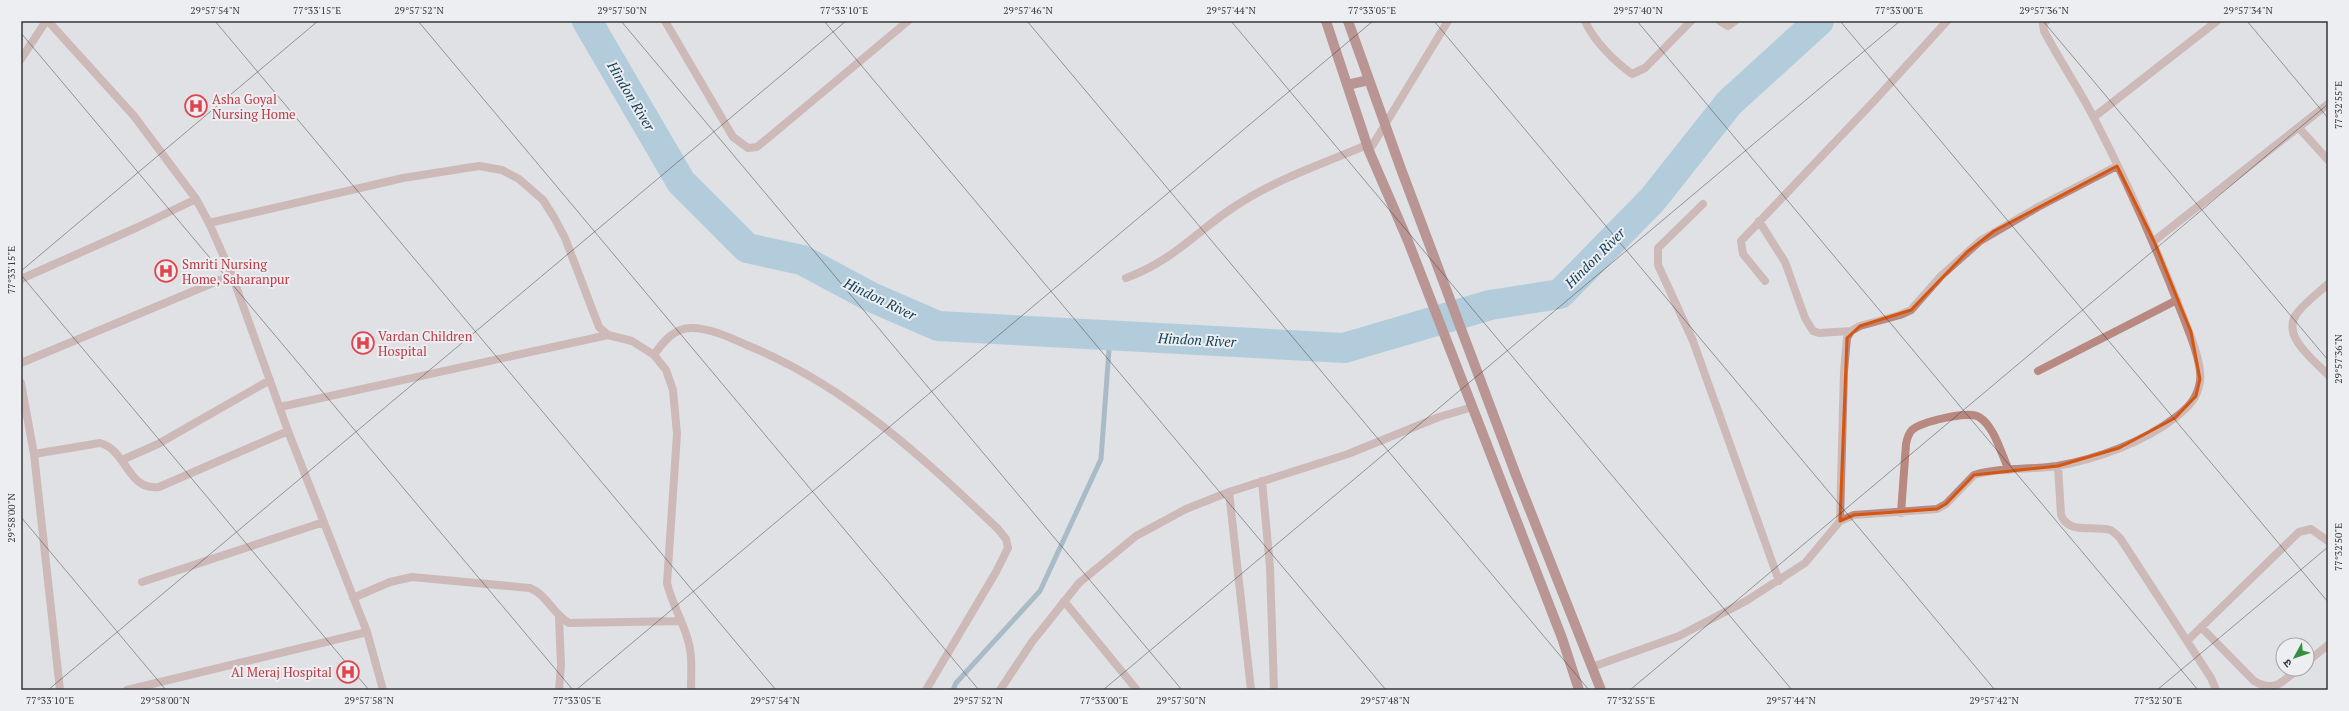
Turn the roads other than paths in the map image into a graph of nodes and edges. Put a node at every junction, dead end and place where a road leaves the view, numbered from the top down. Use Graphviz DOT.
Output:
graph roads {
  1 [pos="47,21"];
  2 [pos="665,21"];
  3 [pos="908,21"];
  4 [pos="1326,21"];
  5 [pos="1348,21"];
  6 [pos="1448,21"];
  7 [pos="1585,21"];
  8 [pos="1691,21"];
  9 [pos="1720,21"];
  10 [pos="1735,21"];
  11 [pos="1947,21"];
  12 [pos="2217,21"];
  13 [pos="2044,22"];
  14 [pos="21,59"];
  15 [pos="1369,80"];
  16 [pos="1347,85"];
  17 [pos="2328,104"];
  18 [pos="2094,117"];
  19 [pos="1386,126"];
  20 [pos="2299,128"];
  21 [pos="1368,148"];
  22 [pos="2328,160"];
  23 [pos="2117,166"];
  24 [pos="196,198"];
  25 [pos="1702,204"];
  26 [pos="1759,221"];
  27 [pos="209,223"];
  28 [pos="2154,241"];
  29 [pos="232,275"];
  30 [pos="1126,278"];
  31 [pos="21,279"];
  32 [pos="1765,281"];
  33 [pos="2328,284"];
  34 [pos="2177,300"];
  35 [pos="1851,331"];
  36 [pos="608,335"];
  37 [pos="654,355"];
  38 [pos="21,363"];
  39 [pos="2038,371"];
  40 [pos="2328,375"];
  41 [pos="270,380"];
  42 [pos="21,383"];
  43 [pos="1472,404"];
  44 [pos="280,407"];
  45 [pos="288,431"];
  46 [pos="34,454"];
  47 [pos="122,460"];
  48 [pos="2058,466"];
  49 [pos="2009,470"];
  50 [pos="1262,481"];
  51 [pos="1229,492"];
  52 [pos="1901,513"];
  53 [pos="1840,521"];
  54 [pos="324,522"];
  55 [pos="2328,541"];
  56 [pos="1779,581"];
  57 [pos="142,582"];
  58 [pos="353,598"];
  59 [pos="1064,601"];
  60 [pos="1567,605"];
  61 [pos="1552,612"];
  62 [pos="559,617"];
  63 [pos="681,621"];
  64 [pos="2201,627"];
  65 [pos="366,632"];
  66 [pos="2187,640"];
  67 [pos="2328,645"];
  68 [pos="2315,656"];
  69 [pos="1592,667"];
  70 [pos="2287,677"];
  71 [pos="60,690"];
  72 [pos="127,690"];
  73 [pos="383,690"];
  74 [pos="559,690"];
  75 [pos="691,690"];
  76 [pos="926,690"];
  77 [pos="1000,690"];
  78 [pos="1137,690"];
  79 [pos="1250,690"];
  80 [pos="1274,690"];
  81 [pos="1579,690"];
  82 [pos="1601,690"];
  83 [pos="2216,690"];
  1 -- 14 [label="street"];
  1 -- 24 [label="street"];
  2 -- 3 [label="street"];
  4 -- 16 [label="main road"];
  5 -- 15 [label="main road"];
  6 -- 19 [label="street"];
  7 -- 8 [label="street"];
  9 -- 10 [label="street"];
  11 -- 26 [label="street"];
  12 -- 18 [label="street"];
  13 -- 18 [label="street"];
  15 -- 16 [label="main road"];
  15 -- 19 [label="main road"];
  16 -- 21 [label="main road"];
  17 -- 20 [label="street"];
  18 -- 23 [label="street"];
  19 -- 21 [label="street"];
  19 -- 60 [label="main road"];
  20 -- 22 [label="street"];
  20 -- 28 [label="street"];
  21 -- 30 [label="street"];
  21 -- 43 [label="main road"];
  23 -- 28 [label="street"];
  23 -- 35 [label="street"];
  24 -- 27 [label="street"];
  24 -- 31 [label="street"];
  25 -- 56 [label="street"];
  26 -- 32 [label="street"];
  26 -- 35 [label="street"];
  27 -- 29 [label="street"];
  27 -- 36 [label="street"];
  28 -- 34 [label="street"];
  29 -- 38 [label="street"];
  29 -- 41 [label="street"];
  33 -- 40 [label="street"];
  34 -- 39 [label="street"];
  34 -- 48 [label="street"];
  35 -- 53 [label="street"];
  36 -- 37 [label="street"];
  36 -- 44 [label="street"];
  37 -- 63 [label="street"];
  37 -- 76 [label="street"];
  41 -- 44 [label="street"];
  41 -- 47 [label="street"];
  42 -- 46 [label="street"];
  43 -- 50 [label="street"];
  43 -- 61 [label="main road"];
  44 -- 45 [label="street"];
  45 -- 47 [label="street"];
  45 -- 54 [label="street"];
  46 -- 47 [label="street"];
  46 -- 71 [label="street"];
  48 -- 49 [label="street"];
  48 -- 66 [label="street"];
  49 -- 52 [label="street"];
  49 -- 52 [label="street"];
  50 -- 51 [label="street"];
  50 -- 80 [label="street"];
  51 -- 59 [label="street"];
  51 -- 79 [label="street"];
  52 -- 53 [label="street"];
  53 -- 56 [label="street"];
  54 -- 57 [label="street"];
  54 -- 58 [label="street"];
  55 -- 64 [label="street"];
  56 -- 69 [label="street"];
  58 -- 62 [label="street"];
  58 -- 65 [label="street"];
  59 -- 77 [label="street"];
  59 -- 78 [label="street"];
  60 -- 61 [label="main road"];
  60 -- 69 [label="main road"];
  61 -- 81 [label="main road"];
  62 -- 63 [label="street"];
  62 -- 74 [label="street"];
  63 -- 75 [label="street"];
  64 -- 66 [label="street"];
  64 -- 70 [label="street"];
  65 -- 72 [label="street"];
  65 -- 73 [label="street"];
  66 -- 83 [label="street"];
  67 -- 68 [label="street"];
  69 -- 82 [label="main road"];
}
